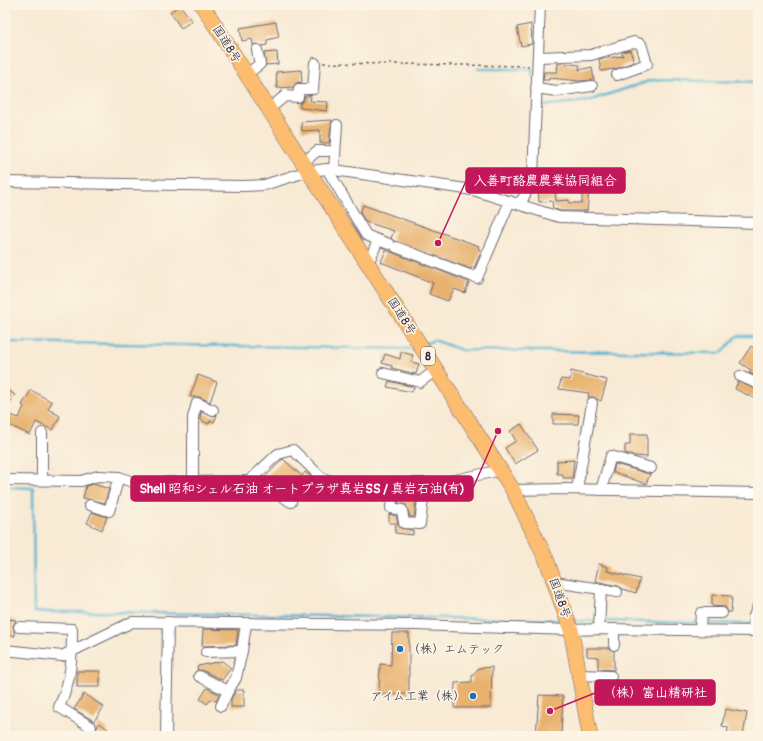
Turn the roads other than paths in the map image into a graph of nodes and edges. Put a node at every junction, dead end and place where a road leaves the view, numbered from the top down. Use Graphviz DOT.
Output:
graph roads {
  1 [pos="202,5"];
  2 [pos="540,5"];
  3 [pos="257,50"];
  4 [pos="537,62"];
  5 [pos="315,63"];
  6 [pos="246,74"];
  7 [pos="617,75"];
  8 [pos="592,86"];
  9 [pos="536,88"];
  10 [pos="270,109"];
  11 [pos="337,125"];
  12 [pos="328,151"];
  13 [pos="307,167"];
  14 [pos="331,169"];
  15 [pos="5,182"];
  16 [pos="514,202"];
  17 [pos="758,223"];
  18 [pos="378,240"];
  19 [pos="368,264"];
  20 [pos="436,370"];
  21 [pos="383,373"];
  22 [pos="740,376"];
  23 [pos="758,384"];
  24 [pos="592,403"];
  25 [pos="213,410"];
  26 [pos="42,433"];
  27 [pos="651,468"];
  28 [pos="501,470"];
  29 [pos="118,477"];
  30 [pos="253,477"];
  31 [pos="5,480"];
  32 [pos="42,480"];
  33 [pos="193,482"];
  34 [pos="394,483"];
  35 [pos="425,483"];
  36 [pos="577,489"];
  37 [pos="513,490"];
  38 [pos="601,490"];
  39 [pos="758,493"];
  40 [pos="291,502"];
  41 [pos="90,505"];
  42 [pos="554,582"];
  43 [pos="601,589"];
  44 [pos="618,592"];
  45 [pos="758,606"];
  46 [pos="722,613"];
  47 [pos="168,622"];
  48 [pos="246,624"];
  49 [pos="19,628"];
  50 [pos="599,629"];
  51 [pos="614,629"];
  52 [pos="571,630"];
  53 [pos="700,630"];
  54 [pos="756,631"];
  55 [pos="614,645"];
  56 [pos="5,650"];
  57 [pos="242,651"];
  58 [pos="72,652"];
  59 [pos="206,652"];
  60 [pos="580,675"];
  61 [pos="199,676"];
  62 [pos="611,676"];
  63 [pos="228,691"];
  64 [pos="221,706"];
  65 [pos="91,727"];
  66 [pos="166,736"];
  67 [pos="590,736"];
  1 -- 6 [label="highway, 国道8号 / 8"];
  2 -- 4 [label="street"];
  3 -- 6 [label="street"];
  4 -- 7 [label="street"];
  4 -- 9 [label="street"];
  5 -- 10 [label="street"];
  6 -- 10 [label="highway, 国道8号 / 8"];
  8 -- 9 [label="street"];
  9 -- 16 [label="street"];
  10 -- 13 [label="highway, 国道8号 / 8"];
  11 -- 14 [label="street"];
  12 -- 13 [label="street"];
  13 -- 14 [label="street"];
  13 -- 15 [label="street"];
  13 -- 19 [label="highway, 国道8号 / 8"];
  14 -- 16 [label="street"];
  14 -- 18 [label="street"];
  16 -- 17 [label="street"];
  16 -- 18 [label="street"];
  18 -- 19 [label="street"];
  19 -- 20 [label="highway, 国道8号 / 8"];
  20 -- 21 [label="street"];
  20 -- 28 [label="highway, 国道8号 / 8"];
  22 -- 23 [label="street"];
  24 -- 36 [label="street"];
  25 -- 33 [label="street"];
  26 -- 32 [label="street"];
  27 -- 38 [label="street"];
  28 -- 35 [label="street"];
  28 -- 37 [label="highway, 国道8号 / 8"];
  29 -- 32 [label="street"];
  29 -- 33 [label="street"];
  29 -- 41 [label="street"];
  30 -- 33 [label="street"];
  30 -- 34 [label="street"];
  30 -- 40 [label="street"];
  31 -- 32 [label="street"];
  34 -- 35 [label="street"];
  34 -- 35 [label="street"];
  36 -- 37 [label="street"];
  36 -- 38 [label="street"];
  37 -- 42 [label="highway, 国道8号 / 8"];
  38 -- 39 [label="street"];
  42 -- 43 [label="street"];
  42 -- 52 [label="highway, 国道8号 / 8"];
  43 -- 44 [label="street"];
  43 -- 50 [label="street"];
  45 -- 54 [label="street"];
  46 -- 53 [label="street"];
  47 -- 48 [label="street"];
  47 -- 58 [label="street"];
  47 -- 66 [label="street"];
  48 -- 52 [label="street"];
  48 -- 57 [label="street"];
  49 -- 58 [label="street"];
  50 -- 51 [label="street"];
  50 -- 52 [label="street"];
  51 -- 53 [label="street"];
  51 -- 55 [label="street"];
  52 -- 60 [label="highway, 国道8号 / 8"];
  53 -- 54 [label="street"];
  56 -- 58 [label="street"];
  57 -- 59 [label="street"];
  57 -- 63 [label="street"];
  58 -- 65 [label="street"];
  60 -- 62 [label="street"];
  60 -- 67 [label="highway, 国道8号 / 8"];
  61 -- 63 [label="street"];
  63 -- 64 [label="street"];
}
